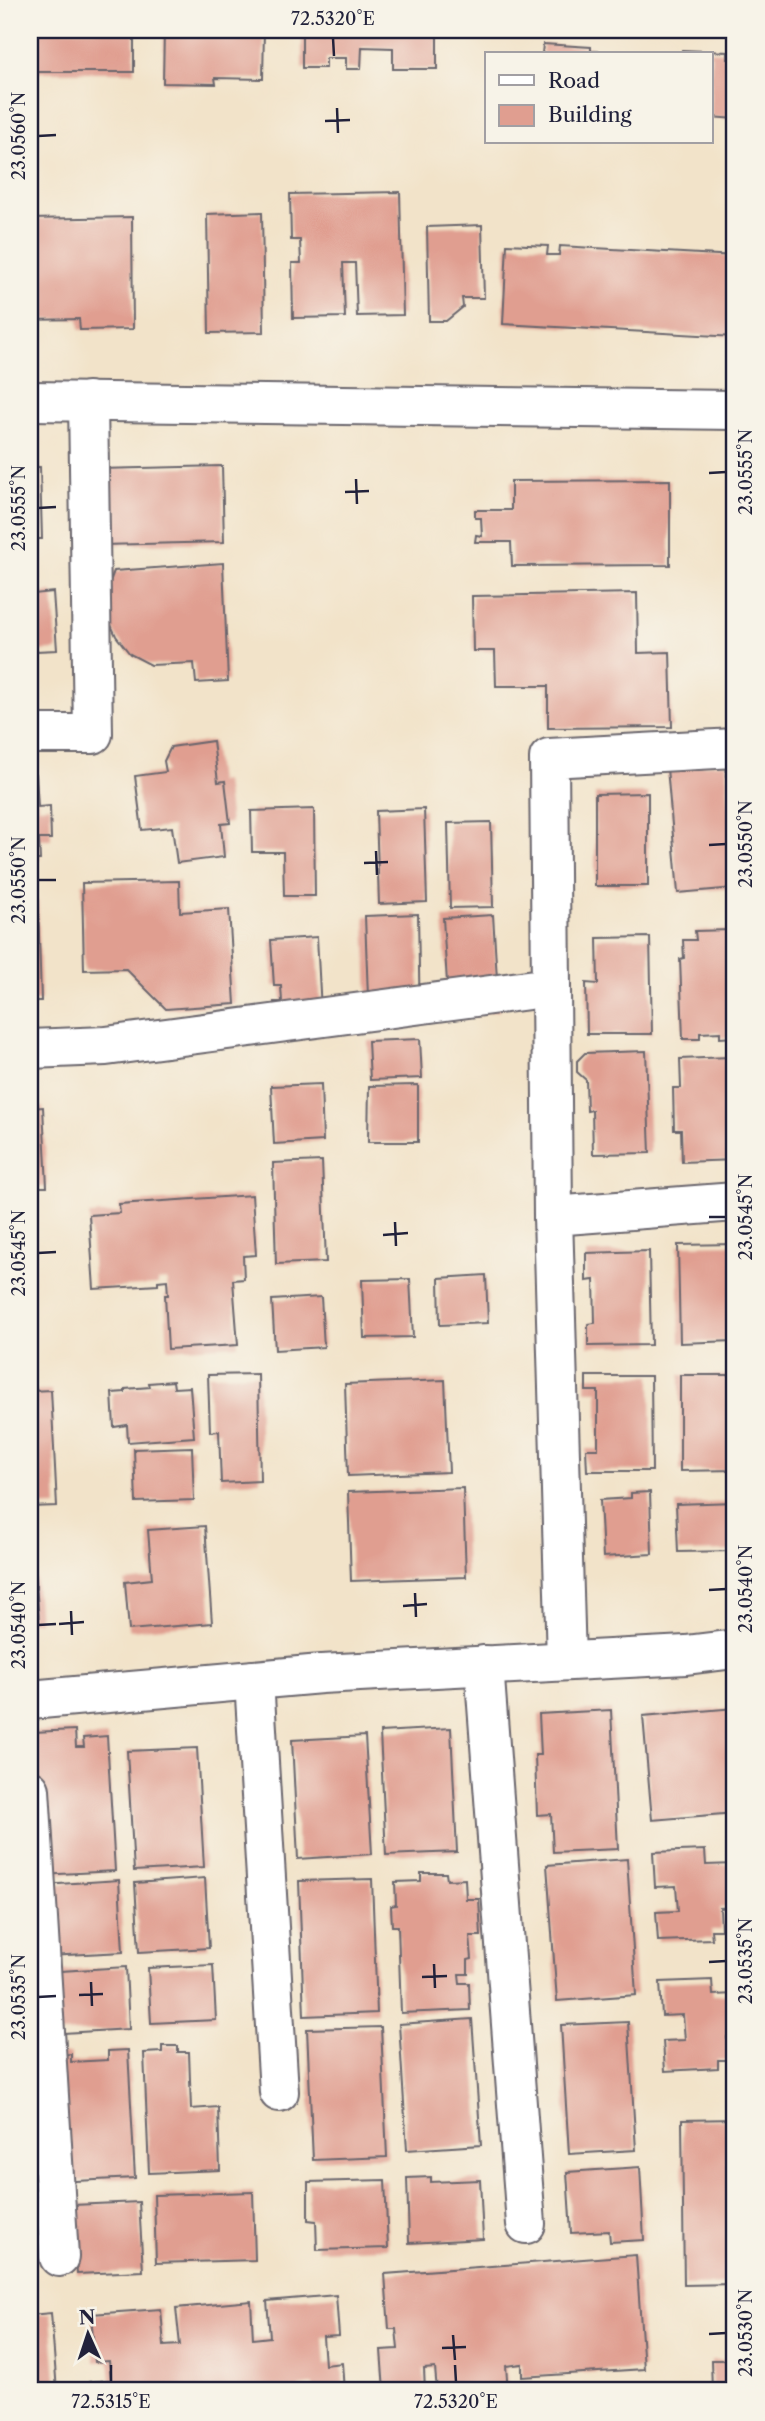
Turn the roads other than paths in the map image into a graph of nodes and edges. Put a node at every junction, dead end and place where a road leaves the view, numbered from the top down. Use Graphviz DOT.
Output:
graph roads {
  1 [pos="30,401"];
  2 [pos="88,401"];
  3 [pos="735,410"];
  4 [pos="30,734"];
  5 [pos="735,748"];
  6 [pos="551,987"];
  7 [pos="30,1049"];
  8 [pos="735,1202"];
  9 [pos="553,1216"];
  10 [pos="735,1649"];
  11 [pos="565,1661"];
  12 [pos="484,1665"];
  13 [pos="254,1680"];
  14 [pos="30,1700"];
  15 [pos="30,1790"];
  16 [pos="279,2092"];
  17 [pos="526,2224"];
  18 [pos="60,2257"];
  1 -- 2 [label="street"];
  2 -- 3 [label="street"];
  2 -- 4 [label="street"];
  5 -- 6 [label="street"];
  6 -- 7 [label="street"];
  6 -- 9 [label="street"];
  8 -- 9 [label="street"];
  9 -- 11 [label="street"];
  10 -- 11 [label="street"];
  11 -- 12 [label="street"];
  12 -- 13 [label="street"];
  12 -- 17 [label="street"];
  13 -- 14 [label="street"];
  13 -- 16 [label="street"];
  15 -- 18 [label="street"];
}
